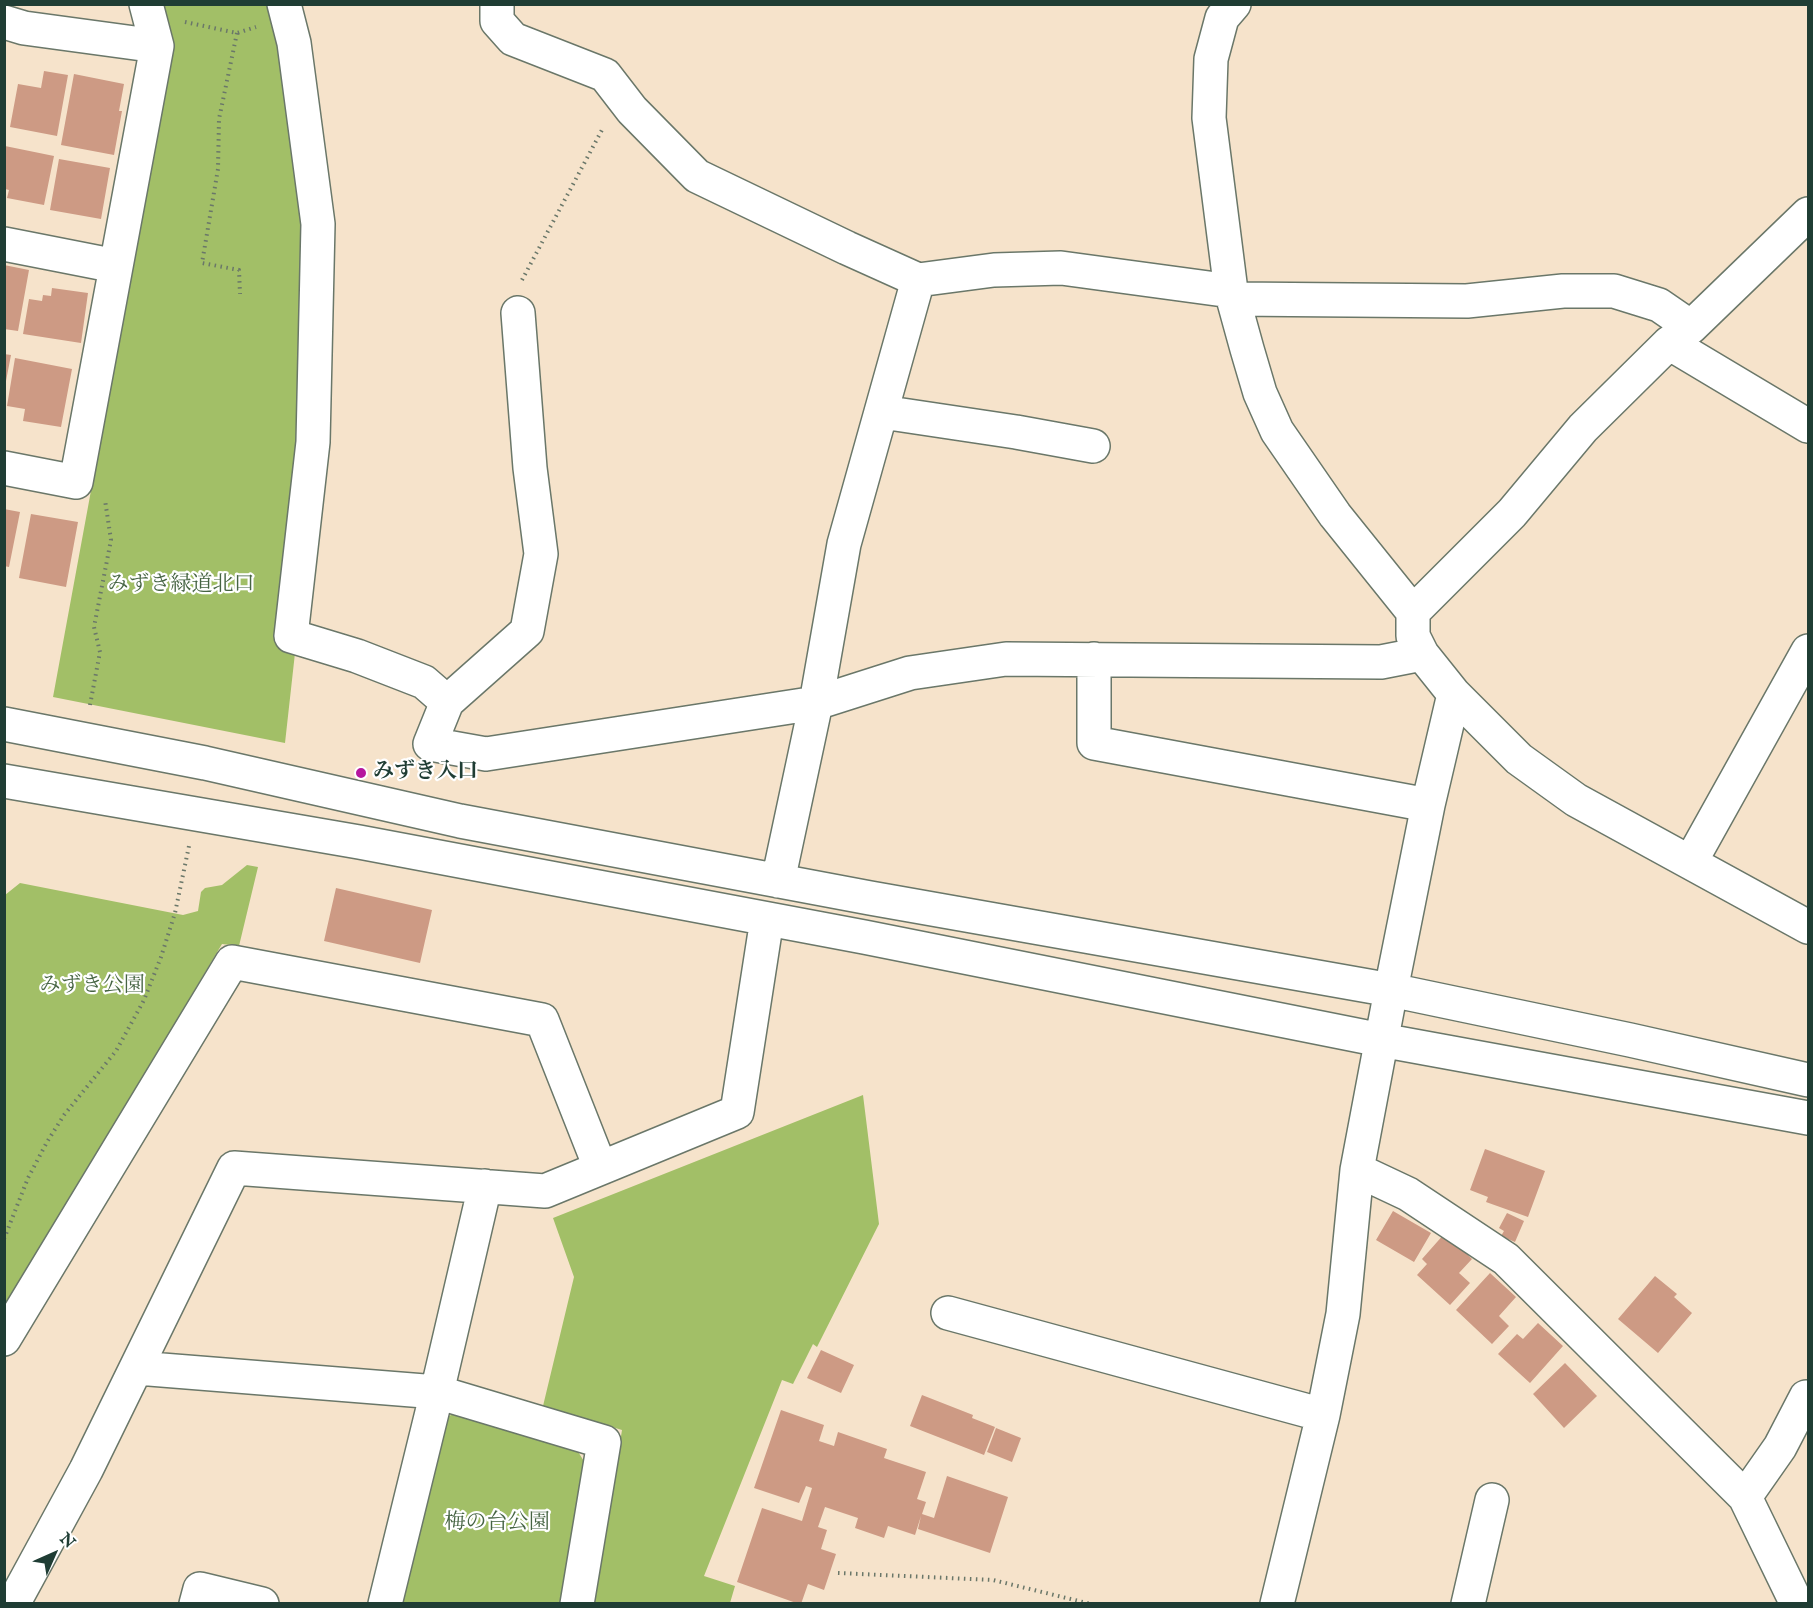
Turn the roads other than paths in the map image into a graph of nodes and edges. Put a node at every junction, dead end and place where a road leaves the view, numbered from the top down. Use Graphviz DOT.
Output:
graph roads {
  1 [pos="497,4"];
  2 [pos="1234,4"];
  3 [pos="147,9"];
  4 [pos="275,14"];
  5 [pos="4,22"];
  6 [pos="157,46"];
  7 [pos="1809,214"];
  8 [pos="4,244"];
  9 [pos="116,266"];
  10 [pos="918,280"];
  11 [pos="1232,295"];
  12 [pos="518,314"];
  13 [pos="1680,335"];
  14 [pos="882,412"];
  15 [pos="1809,426"];
  16 [pos="1094,446"];
  17 [pos="4,468"];
  18 [pos="1413,612"];
  19 [pos="1809,651"];
  20 [pos="1422,654"];
  21 [pos="1094,660"];
  22 [pos="1454,694"];
  23 [pos="447,702"];
  24 [pos="816,703"];
  25 [pos="4,724"];
  26 [pos="4,782"];
  27 [pos="1428,805"];
  28 [pos="1691,861"];
  29 [pos="778,881"];
  30 [pos="767,919"];
  31 [pos="1809,927"];
  32 [pos="1391,990"];
  33 [pos="1382,1040"];
  34 [pos="1809,1080"];
  35 [pos="1809,1118"];
  36 [pos="600,1167"];
  37 [pos="1358,1170"];
  38 [pos="485,1186"];
  39 [pos="948,1313"];
  40 [pos="4,1339"];
  41 [pos="137,1368"];
  42 [pos="437,1392"];
  43 [pos="1809,1398"];
  44 [pos="1323,1414"];
  45 [pos="1745,1497"];
  46 [pos="1492,1500"];
  47 [pos="13,1604"];
  48 [pos="196,1604"];
  49 [pos="262,1604"];
  50 [pos="385,1604"];
  51 [pos="577,1604"];
  52 [pos="1277,1604"];
  53 [pos="1468,1604"];
  54 [pos="1797,1604"];
  1 -- 10 [label="street"];
  2 -- 11 [label="street"];
  3 -- 6 [label="street"];
  4 -- 23 [label="street"];
  5 -- 6 [label="street"];
  6 -- 9 [label="street"];
  7 -- 13 [label="street"];
  8 -- 9 [label="street"];
  9 -- 17 [label="street"];
  10 -- 11 [label="street"];
  10 -- 14 [label="street"];
  11 -- 13 [label="street"];
  11 -- 18 [label="street"];
  12 -- 23 [label="street"];
  13 -- 15 [label="street"];
  13 -- 18 [label="street"];
  14 -- 16 [label="street"];
  14 -- 24 [label="street"];
  18 -- 20 [label="street"];
  19 -- 28 [label="street"];
  20 -- 21 [label="street"];
  20 -- 22 [label="street"];
  21 -- 24 [label="street"];
  21 -- 27 [label="street"];
  22 -- 27 [label="street"];
  22 -- 28 [label="street"];
  23 -- 24 [label="street"];
  24 -- 29 [label="street"];
  25 -- 29 [label="street"];
  26 -- 30 [label="street"];
  27 -- 32 [label="street"];
  28 -- 31 [label="street"];
  29 -- 32 [label="street"];
  30 -- 33 [label="street"];
  30 -- 36 [label="street"];
  32 -- 33 [label="street"];
  32 -- 34 [label="street"];
  33 -- 35 [label="street"];
  33 -- 37 [label="street"];
  36 -- 38 [label="street"];
  36 -- 40 [label="street"];
  37 -- 44 [label="street"];
  37 -- 45 [label="street"];
  38 -- 41 [label="street"];
  38 -- 42 [label="street"];
  39 -- 44 [label="street"];
  41 -- 42 [label="street"];
  41 -- 47 [label="street"];
  42 -- 50 [label="street"];
  42 -- 51 [label="street"];
  43 -- 45 [label="street"];
  44 -- 52 [label="street"];
  45 -- 54 [label="street"];
  46 -- 53 [label="street"];
  48 -- 49 [label="street"];
}
